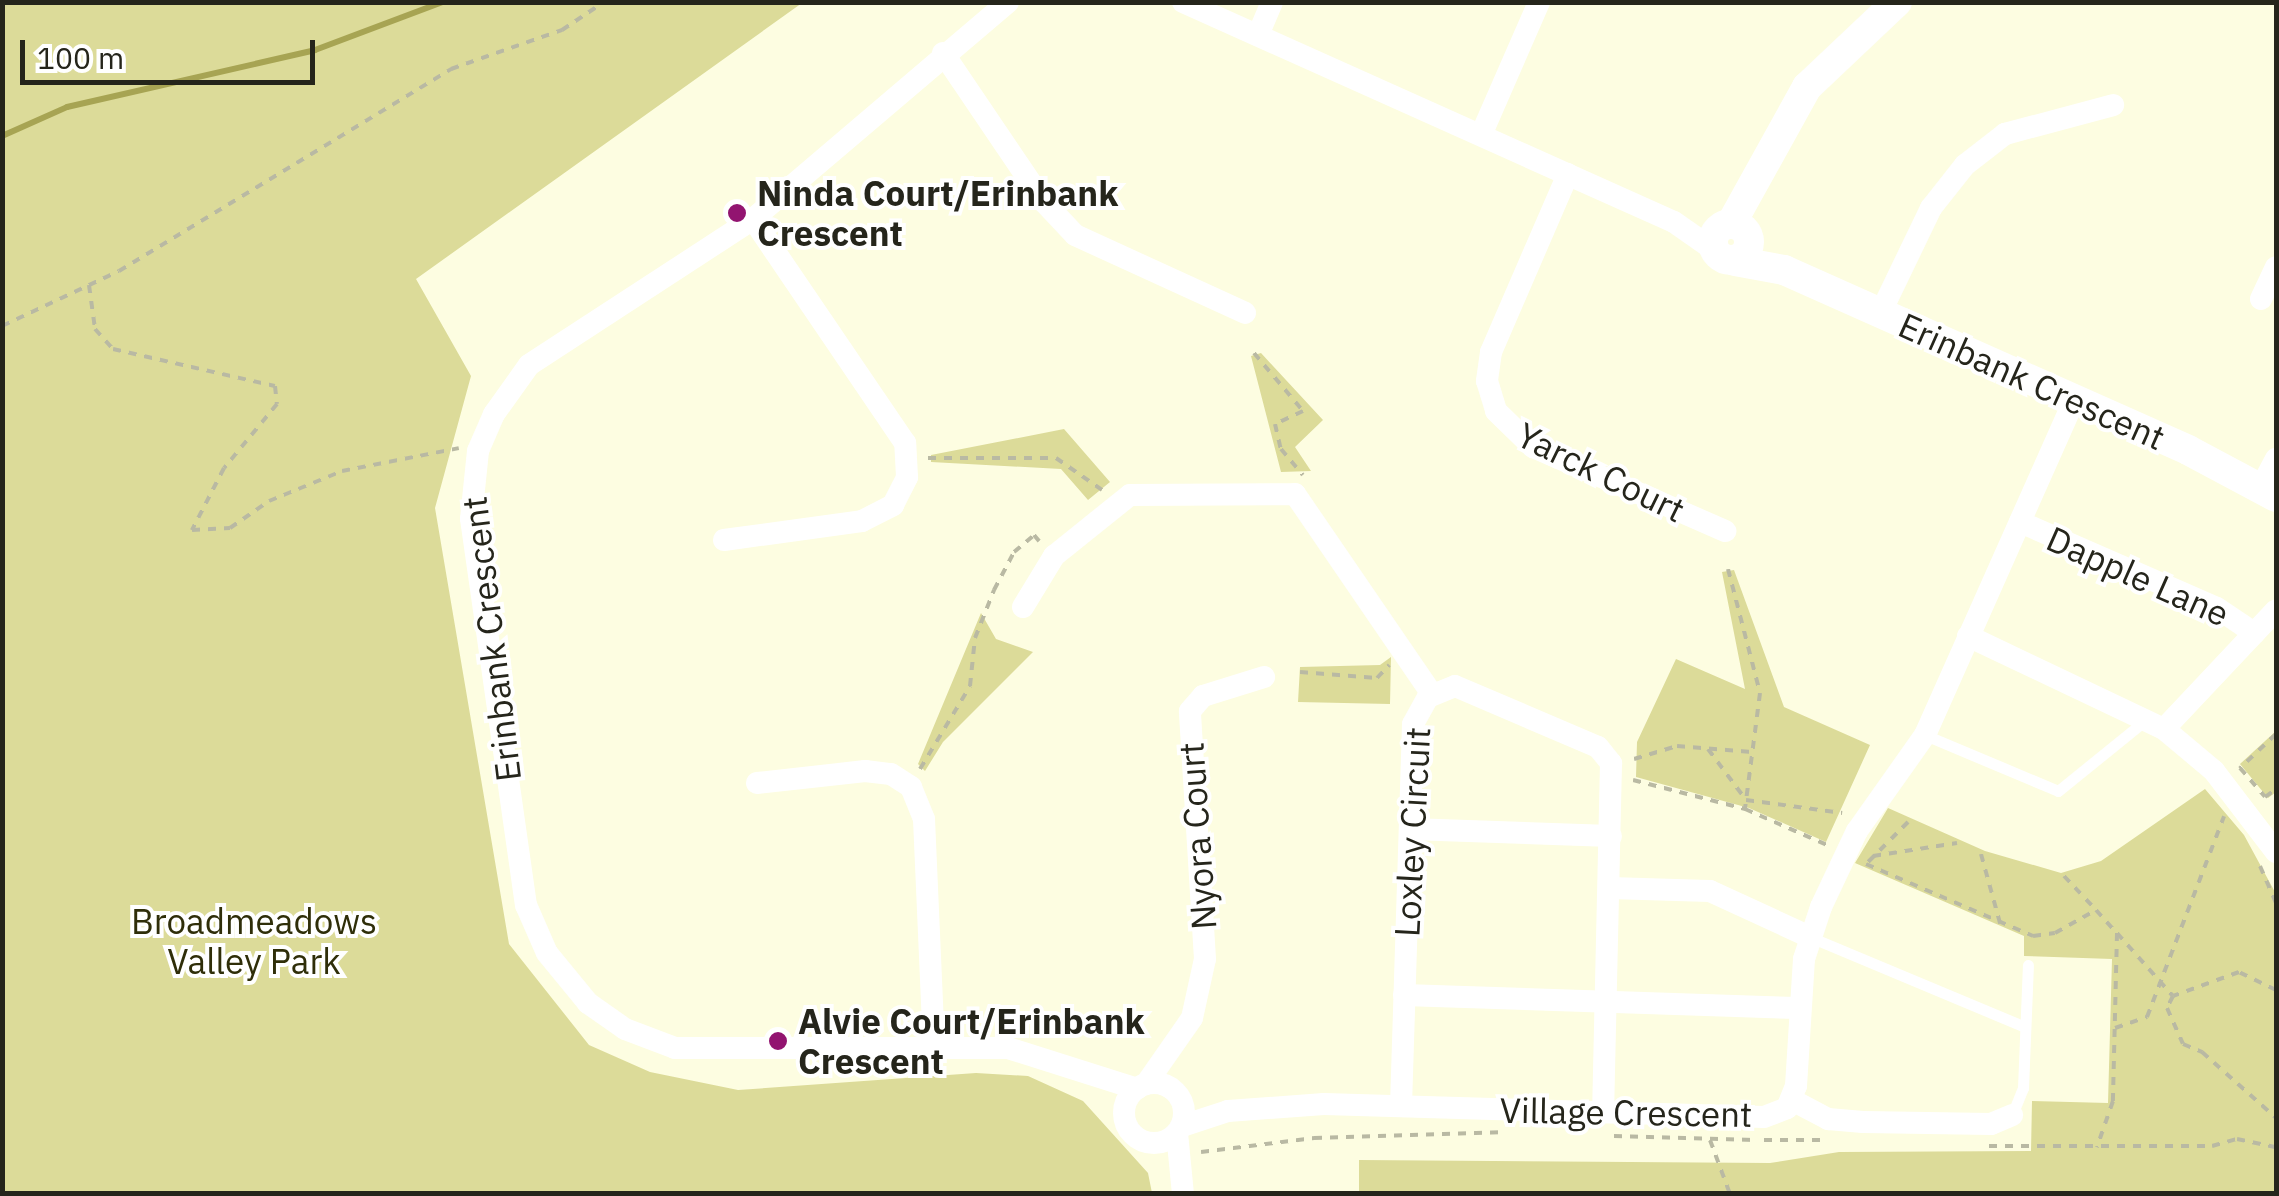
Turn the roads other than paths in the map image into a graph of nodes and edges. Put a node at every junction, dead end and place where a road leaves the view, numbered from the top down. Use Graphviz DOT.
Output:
graph roads {
  1 [pos="1008,2"];
  2 [pos="1183,2"];
  3 [pos="1272,2"];
  4 [pos="1540,2"];
  5 [pos="1897,2"];
  6 [pos="1258,36"];
  7 [pos="944,53"];
  8 [pos="2113,104"];
  9 [pos="1480,136"];
  10 [pos="1568,174"];
  11 [pos="753,218"];
  12 [pos="1733,240"];
  13 [pos="2276,267"];
  14 [pos="2261,299"];
  15 [pos="1245,313"];
  16 [pos="1880,314"];
  17 [pos="2074,400"];
  18 [pos="2276,459"];
  19 [pos="2269,492"];
  20 [pos="2020,522"];
  21 [pos="1725,531"];
  22 [pos="724,540"];
  23 [pos="1023,608"];
  24 [pos="2276,610"];
  25 [pos="2254,633"];
  26 [pos="1968,636"];
  27 [pos="1264,677"];
  28 [pos="1432,694"];
  29 [pos="2156,724"];
  30 [pos="1925,735"];
  31 [pos="757,783"];
  32 [pos="1410,828"];
  33 [pos="1612,836"];
  34 [pos="2276,852"];
  35 [pos="1609,888"];
  36 [pos="1810,937"];
  37 [pos="2028,965"];
  38 [pos="1404,996"];
  39 [pos="1605,1003"];
  40 [pos="1799,1008"];
  41 [pos="2025,1027"];
  42 [pos="1180,1040"];
  43 [pos="934,1047"];
  44 [pos="1079,1070"];
  45 [pos="1141,1086"];
  46 [pos="1177,1094"];
  47 [pos="1792,1100"];
  48 [pos="1401,1106"];
  49 [pos="1228,1111"];
  50 [pos="1603,1112"];
  51 [pos="1124,1115"];
  52 [pos="2012,1115"];
  53 [pos="1180,1138"];
  54 [pos="1148,1143"];
  55 [pos="1180,1194"];
  1 -- 7 [label="street, Erinbank Crescent"];
  2 -- 6 [label="street, Erinbank Crescent"];
  3 -- 6 [label="street"];
  4 -- 9 [label="street"];
  5 -- 12 [label="street"];
  6 -- 9 [label="street, Erinbank Crescent"];
  7 -- 11 [label="street, Erinbank Crescent"];
  7 -- 15 [label="street"];
  8 -- 16 [label="street"];
  9 -- 10 [label="street, Erinbank Crescent"];
  10 -- 12 [label="street, Erinbank Crescent"];
  10 -- 21 [label="street, Yarck Court"];
  11 -- 22 [label="street"];
  11 -- 43 [label="street, Erinbank Crescent"];
  12 -- 16 [label="street, Erinbank Crescent"];
  13 -- 14 [label="street"];
  16 -- 17 [label="street, Erinbank Crescent"];
  17 -- 19 [label="street, Erinbank Crescent"];
  17 -- 20 [label="street, Village Crescent"];
  18 -- 19 [label="street"];
  20 -- 25 [label="street, Dapple Lane"];
  20 -- 26 [label="street, Village Crescent"];
  23 -- 28 [label="street"];
  24 -- 25 [label="street, Dapple Lane"];
  25 -- 29 [label="street, Dapple Lane"];
  26 -- 29 [label="street"];
  26 -- 30 [label="street, Village Crescent"];
  27 -- 42 [label="street, Nyora Court"];
  28 -- 32 [label="street, Loxley Circuit"];
  28 -- 33 [label="street, Loxley Circuit"];
  29 -- 30 [label="lane"];
  29 -- 34 [label="street"];
  30 -- 36 [label="street, Village Crescent"];
  31 -- 43 [label="street"];
  32 -- 33 [label="street"];
  32 -- 38 [label="street, Loxley Circuit"];
  33 -- 35 [label="street, Loxley Circuit"];
  35 -- 36 [label="street"];
  35 -- 39 [label="street, Loxley Circuit"];
  36 -- 40 [label="street, Village Crescent"];
  36 -- 41 [label="lane"];
  37 -- 41 [label="lane"];
  38 -- 39 [label="street"];
  38 -- 48 [label="street, Loxley Circuit"];
  39 -- 40 [label="street"];
  39 -- 50 [label="street, Loxley Circuit"];
  40 -- 47 [label="street, Village Crescent"];
  41 -- 52 [label="lane"];
  42 -- 45 [label="street, Nyora Court"];
  42 -- 46 [label="street, Nyora Court"];
  43 -- 44 [label="street, Erinbank Crescent"];
  44 -- 45 [label="street, Erinbank Crescent"];
  44 -- 51 [label="street, Erinbank Crescent"];
  45 -- 46 [label="street"];
  45 -- 51 [label="street"];
  46 -- 49 [label="street, Village Crescent"];
  46 -- 53 [label="street"];
  47 -- 50 [label="street, Village Crescent"];
  47 -- 52 [label="street"];
  48 -- 49 [label="street, Village Crescent"];
  48 -- 50 [label="street, Village Crescent"];
  49 -- 53 [label="street, Village Crescent"];
  51 -- 54 [label="street"];
  53 -- 54 [label="street"];
  53 -- 55 [label="street"];
  54 -- 55 [label="street"];
}
